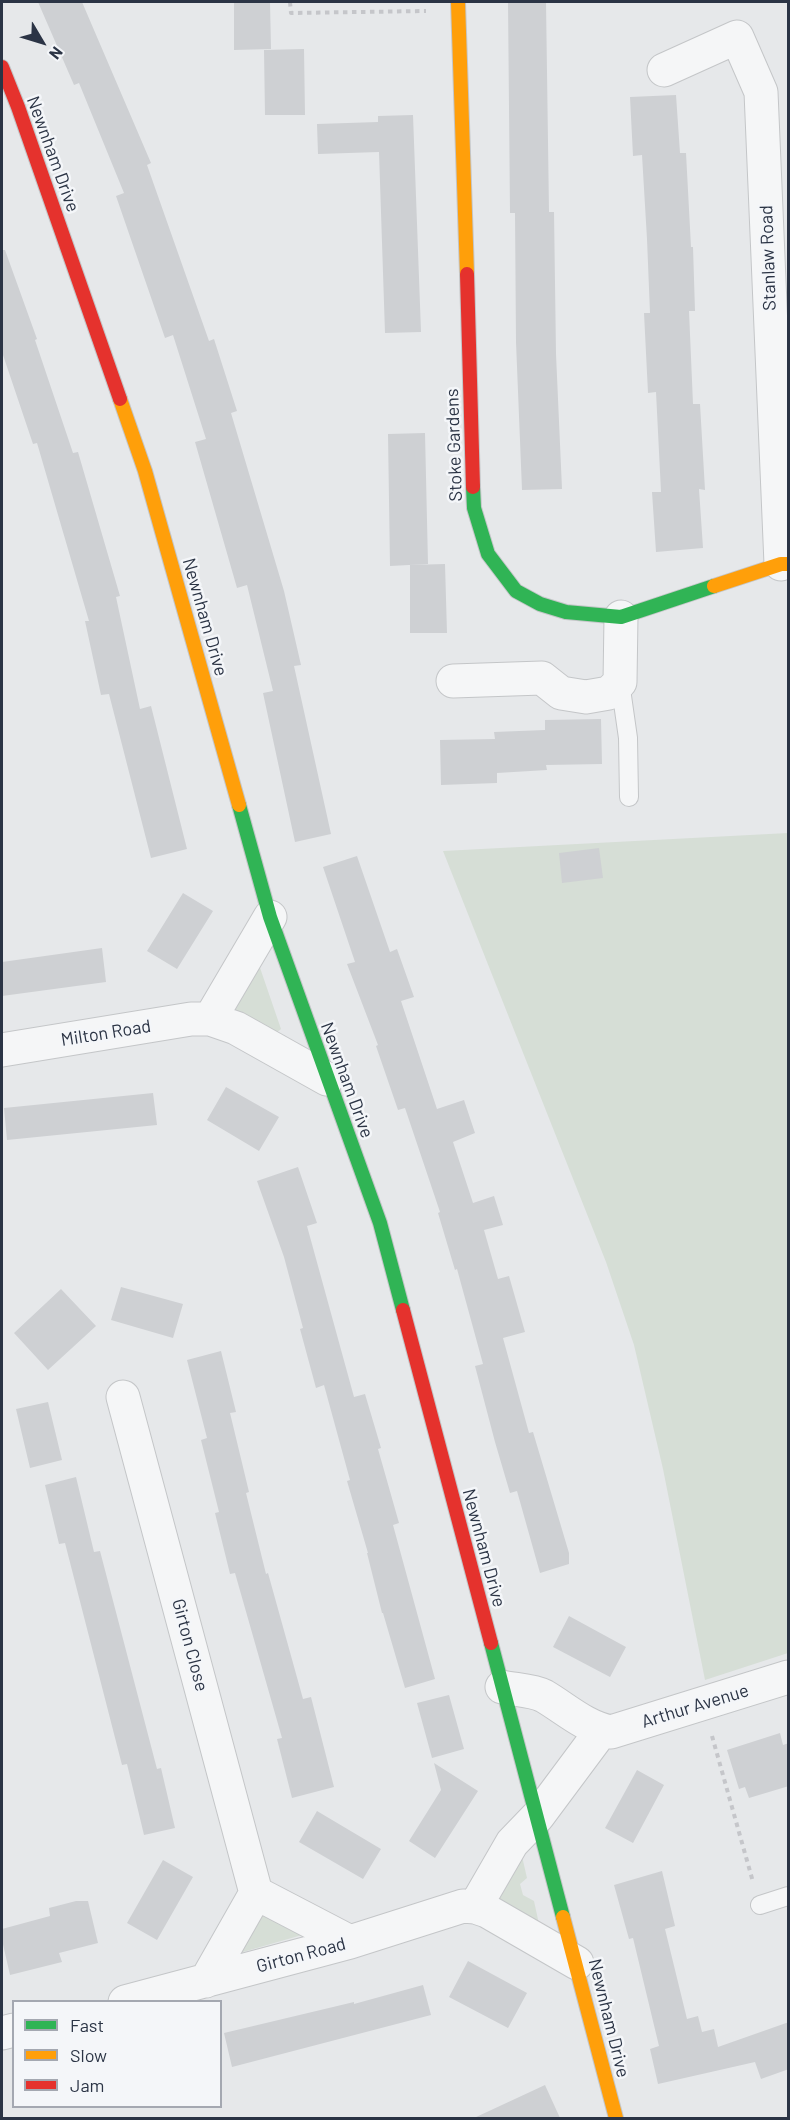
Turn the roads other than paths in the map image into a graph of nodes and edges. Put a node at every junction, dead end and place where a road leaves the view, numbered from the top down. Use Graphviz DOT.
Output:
graph roads {
  1 [pos="458,6"];
  2 [pos="2,67"];
  3 [pos="664,70"];
  4 [pos="785,564"];
  5 [pos="621,617"];
  6 [pos="453,681"];
  7 [pos="620,682"];
  8 [pos="629,797"];
  9 [pos="270,917"];
  10 [pos="210,1019"];
  11 [pos="2,1050"];
  12 [pos="327,1079"];
  13 [pos="123,1397"];
  14 [pos="789,1677"];
  15 [pos="502,1687"];
  16 [pos="602,1730"];
  17 [pos="538,1816"];
  18 [pos="256,1893"];
  19 [pos="789,1896"];
  20 [pos="760,1905"];
  21 [pos="476,1907"];
  22 [pos="350,1942"];
  23 [pos="577,1963"];
  24 [pos="206,1981"];
  25 [pos="129,2000"];
  26 [pos="616,2118"];
  1 -- 5 [label="street, Stoke Gardens"];
  2 -- 9 [label="street, Newnham Drive"];
  3 -- 4 [label="street, Stanlaw Road"];
  4 -- 5 [label="street, Stoke Gardens"];
  5 -- 7 [label="street"];
  6 -- 7 [label="street"];
  7 -- 8 [label="lane"];
  9 -- 10 [label="street"];
  9 -- 12 [label="street, Newnham Drive"];
  10 -- 11 [label="street, Milton Road"];
  10 -- 12 [label="street, Milton Road"];
  12 -- 15 [label="street, Newnham Drive"];
  13 -- 18 [label="street, Girton Close"];
  14 -- 16 [label="street, Arthur Avenue"];
  15 -- 16 [label="street"];
  15 -- 17 [label="street, Newnham Drive"];
  16 -- 17 [label="street"];
  17 -- 21 [label="street"];
  17 -- 23 [label="street, Newnham Drive"];
  18 -- 22 [label="street"];
  18 -- 24 [label="street"];
  19 -- 20 [label="lane"];
  21 -- 22 [label="street, Girton Road"];
  21 -- 23 [label="street"];
  22 -- 24 [label="street, Girton Road"];
  23 -- 26 [label="street, Newnham Drive"];
  24 -- 25 [label="street, Girton Road"];
}
